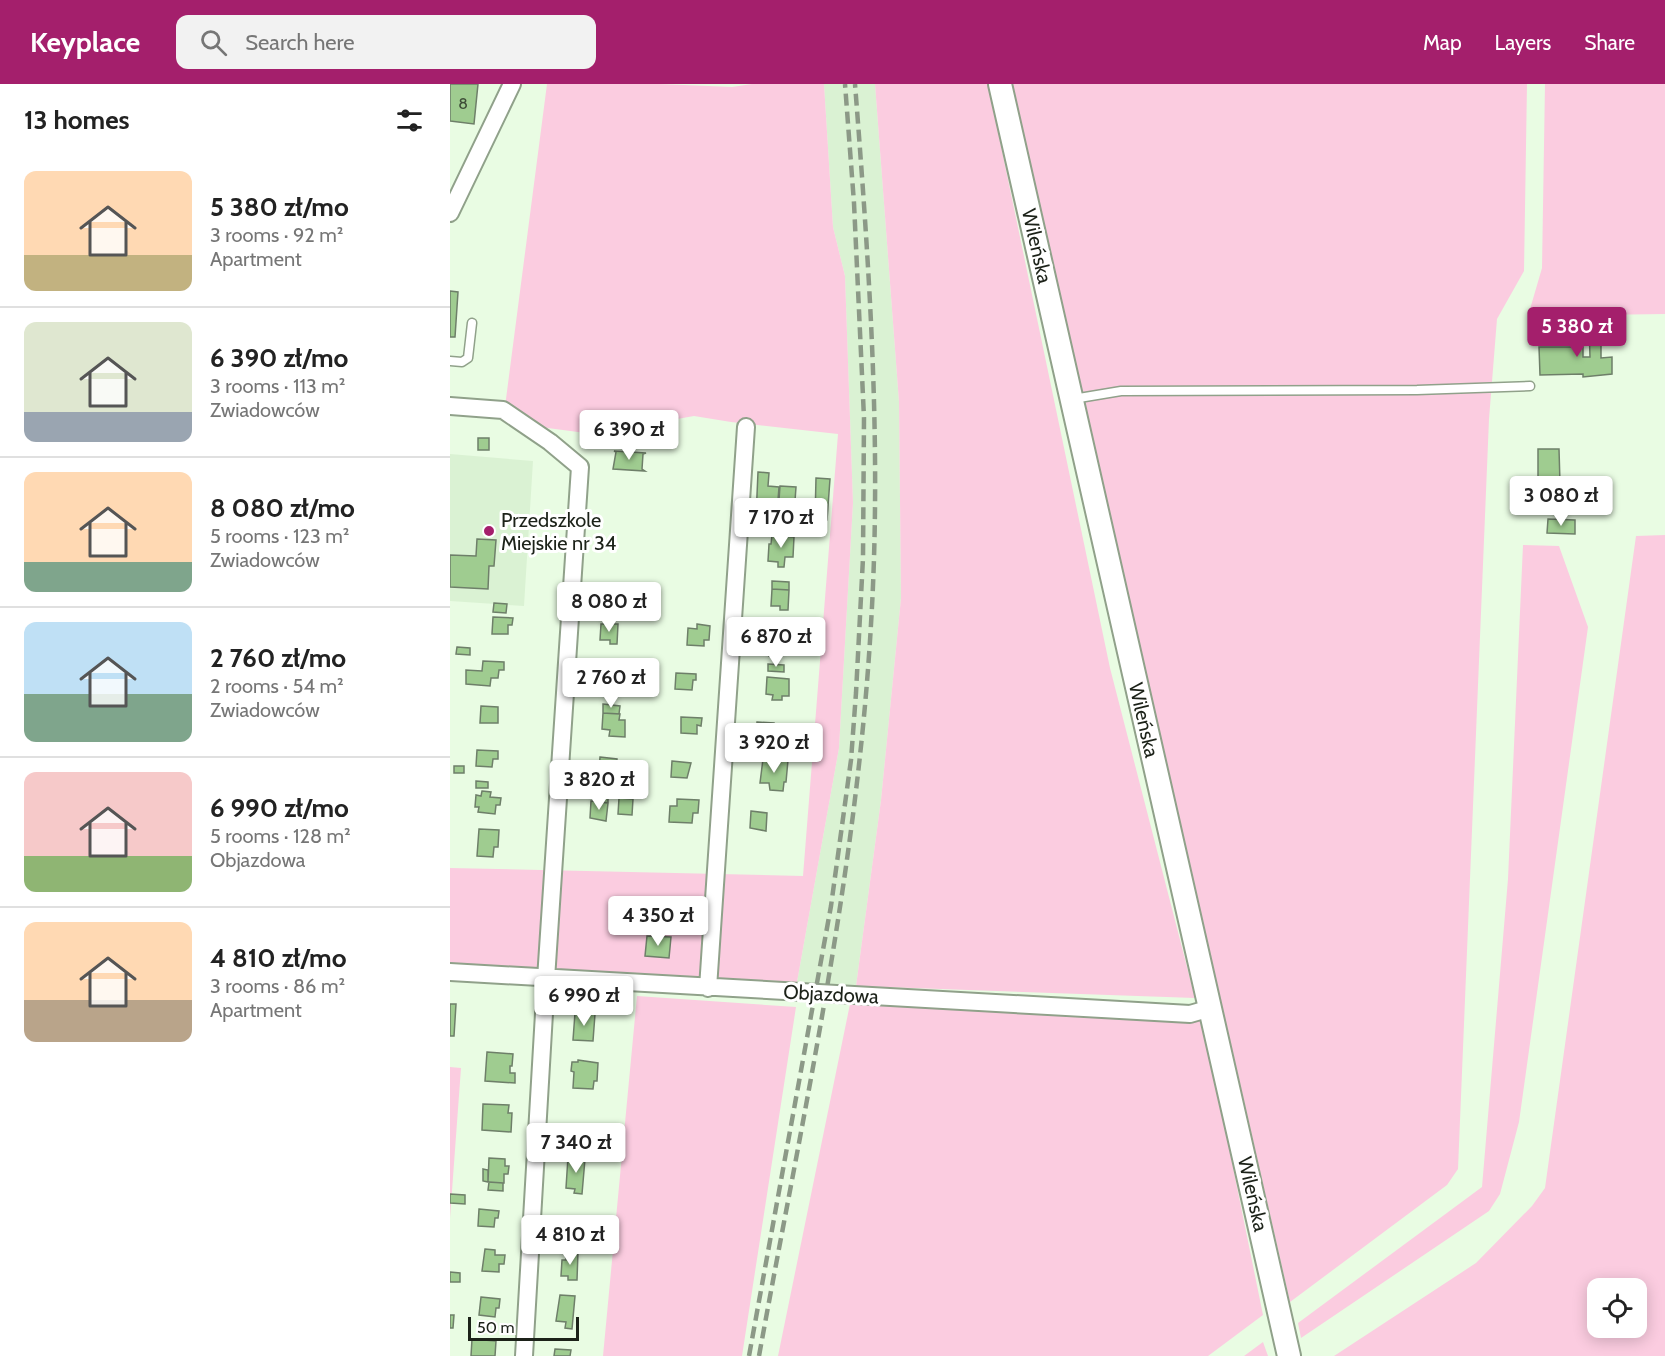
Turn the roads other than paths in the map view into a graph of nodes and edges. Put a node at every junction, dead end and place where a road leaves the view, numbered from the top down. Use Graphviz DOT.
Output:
graph roads {
  1 [pos="512,84"];
  2 [pos="1000,84"];
  3 [pos="450,213"];
  4 [pos="472,323"];
  5 [pos="450,360"];
  6 [pos="1530,386"];
  7 [pos="1072,399"];
  8 [pos="450,406"];
  9 [pos="746,427"];
  10 [pos="450,972"];
  11 [pos="546,979"];
  12 [pos="708,988"];
  13 [pos="1211,1008"];
  14 [pos="524,1356"];
  15 [pos="1289,1356"];
  1 -- 3 [label="street"];
  2 -- 7 [label="street, Wileńska"];
  4 -- 5 [label="lane"];
  6 -- 7 [label="lane"];
  7 -- 13 [label="street, Wileńska"];
  8 -- 11 [label="street"];
  9 -- 12 [label="street"];
  10 -- 11 [label="street, Objazdowa"];
  11 -- 12 [label="street, Objazdowa"];
  11 -- 14 [label="street"];
  12 -- 13 [label="street, Objazdowa"];
  13 -- 15 [label="street, Wileńska"];
}
